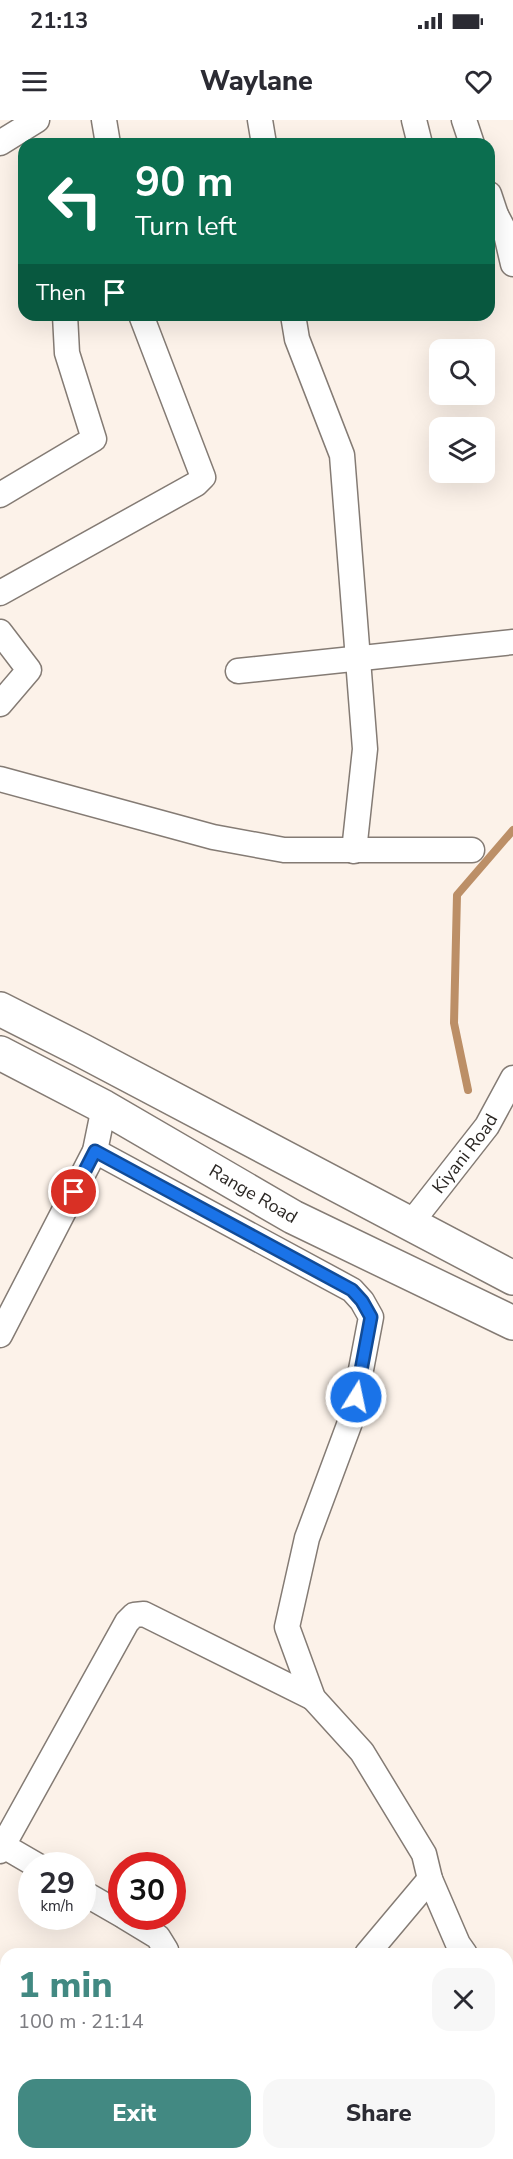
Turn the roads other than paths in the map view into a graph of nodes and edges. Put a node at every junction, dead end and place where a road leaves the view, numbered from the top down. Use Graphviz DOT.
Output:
graph roads {
  1 [pos="37,120"];
  2 [pos="104,120"];
  3 [pos="260,120"];
  4 [pos="414,120"];
  5 [pos="464,120"];
  6 [pos="107,138"];
  7 [pos="263,138"];
  8 [pos="418,138"];
  9 [pos="470,138"];
  10 [pos="0,143"];
  11 [pos="495,215"];
  12 [pos="513,264"];
  13 [pos="65,321"];
  14 [pos="143,321"];
  15 [pos="294,321"];
  16 [pos="0,495"];
  17 [pos="0,593"];
  18 [pos="0,632"];
  19 [pos="513,642"];
  20 [pos="358,658"];
  21 [pos="238,671"];
  22 [pos="0,704"];
  23 [pos="0,779"];
  24 [pos="472,850"];
  25 [pos="354,851"];
  26 [pos="0,1010"];
  27 [pos="0,1053"];
  28 [pos="513,1078"];
  29 [pos="104,1107"];
  30 [pos="95,1151"];
  31 [pos="411,1223"];
  32 [pos="513,1278"];
  33 [pos="513,1323"];
  34 [pos="0,1335"];
  35 [pos="313,1698"];
  36 [pos="1,1847"];
  37 [pos="18,1856"];
  38 [pos="429,1879"];
  39 [pos="146,1930"];
  40 [pos="165,1948"];
  41 [pos="371,1948"];
  42 [pos="461,1948"];
  1 -- 10 [label="street"];
  2 -- 6 [label="street"];
  3 -- 7 [label="street"];
  4 -- 8 [label="street"];
  5 -- 9 [label="street"];
  11 -- 12 [label="street"];
  13 -- 16 [label="street"];
  14 -- 17 [label="street"];
  15 -- 20 [label="street"];
  18 -- 22 [label="street"];
  19 -- 20 [label="street"];
  20 -- 21 [label="street"];
  20 -- 25 [label="street"];
  23 -- 25 [label="street"];
  24 -- 25 [label="street"];
  26 -- 31 [label="main road"];
  27 -- 29 [label="main road, Range Road"];
  28 -- 31 [label="street, Kiyani Road"];
  29 -- 30 [label="street"];
  29 -- 33 [label="main road, Range Road"];
  30 -- 34 [label="street"];
  30 -- 35 [label="street"];
  31 -- 32 [label="main road"];
  35 -- 36 [label="street"];
  35 -- 38 [label="street"];
  36 -- 37 [label="street"];
  38 -- 41 [label="street"];
  38 -- 42 [label="street"];
  39 -- 40 [label="street"];
}
